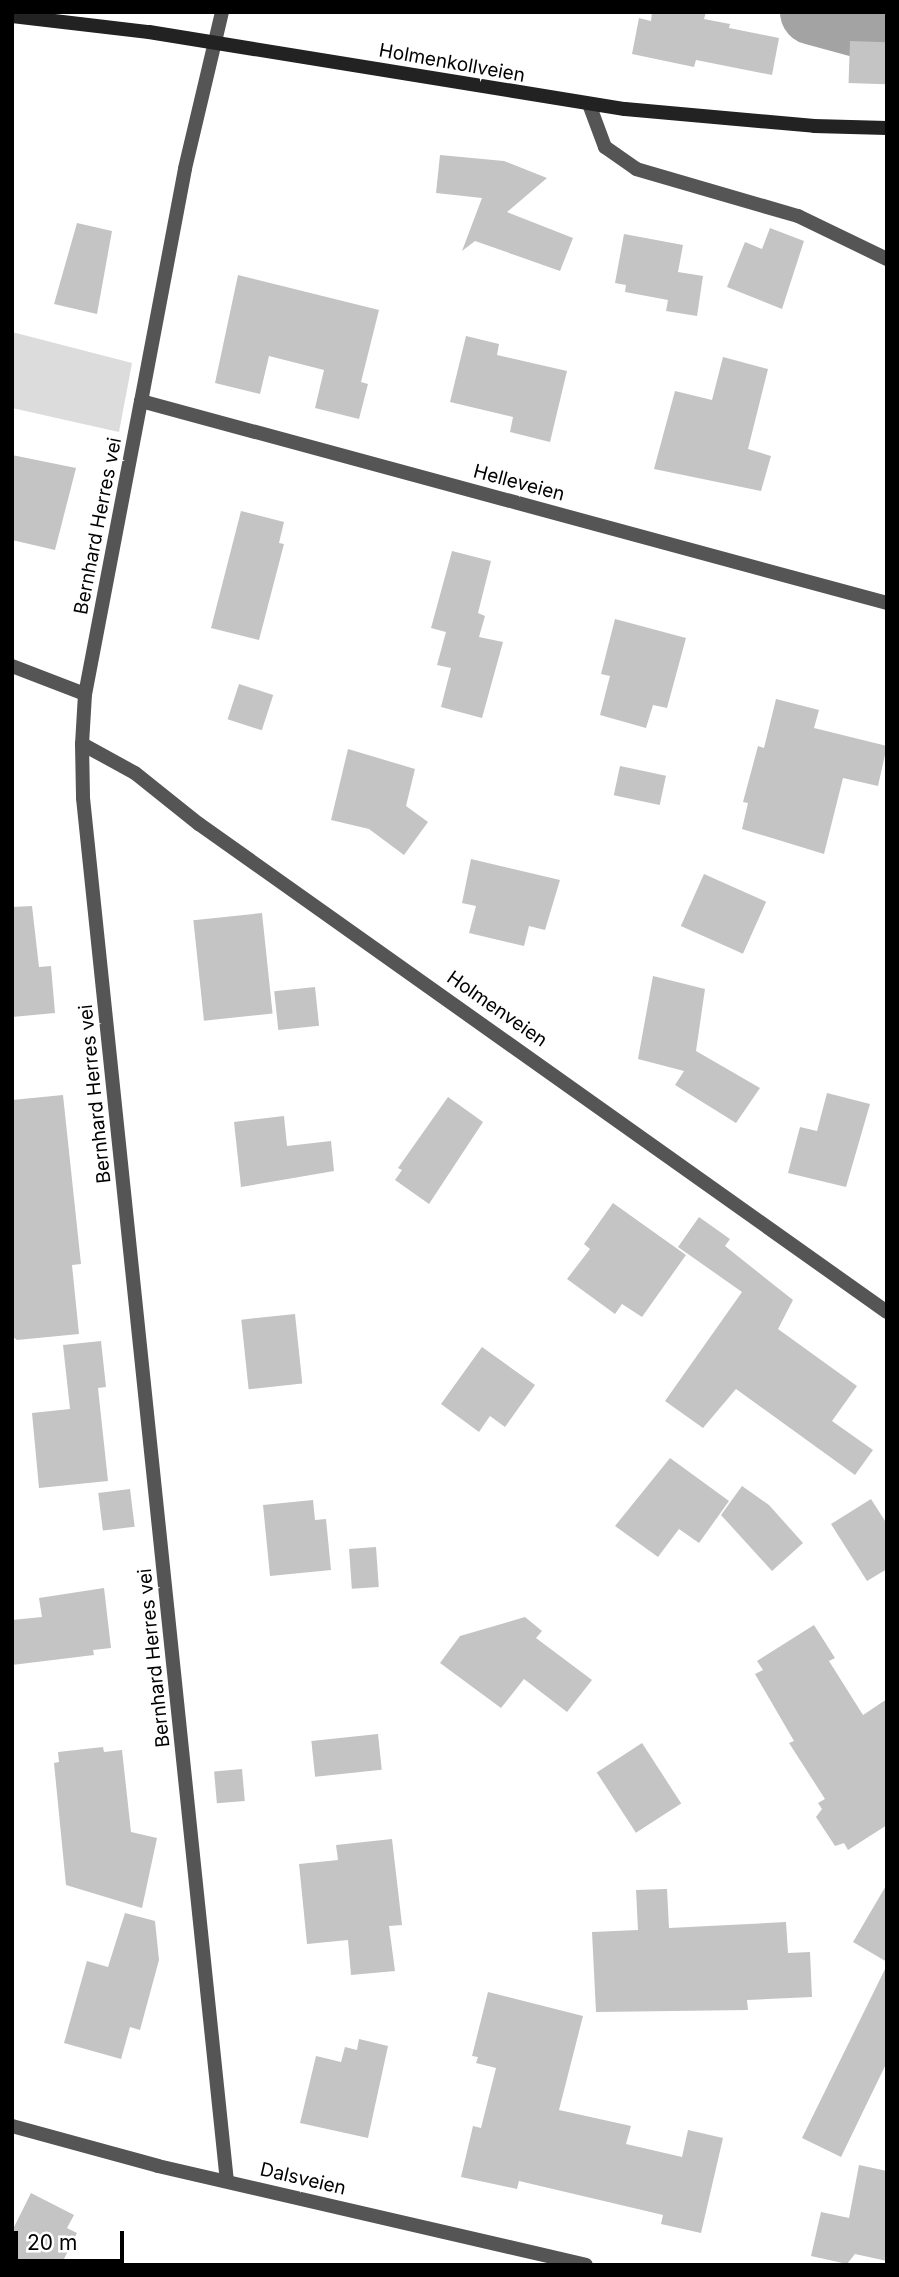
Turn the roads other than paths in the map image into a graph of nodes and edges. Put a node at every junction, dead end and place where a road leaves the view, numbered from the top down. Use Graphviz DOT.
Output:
graph roads {
  1 [pos="222,12"];
  2 [pos="12,16"];
  3 [pos="216,43"];
  4 [pos="589,104"];
  5 [pos="887,128"];
  6 [pos="887,259"];
  7 [pos="141,401"];
  8 [pos="887,603"];
  9 [pos="12,666"];
  10 [pos="85,694"];
  11 [pos="82,744"];
  12 [pos="887,1312"];
  13 [pos="12,2126"];
  14 [pos="227,2181"];
  15 [pos="586,2265"];
  1 -- 3 [label="street, Bernhard Herres vei"];
  2 -- 3 [label="main road, Holmenkollveien"];
  3 -- 4 [label="main road, Holmenkollveien"];
  3 -- 7 [label="street, Bernhard Herres vei"];
  4 -- 5 [label="main road, Holmenkollveien"];
  4 -- 6 [label="street"];
  7 -- 8 [label="street, Helleveien"];
  7 -- 10 [label="street, Bernhard Herres vei"];
  9 -- 10 [label="street"];
  10 -- 11 [label="street, Bernhard Herres vei"];
  11 -- 12 [label="street, Holmenveien"];
  11 -- 14 [label="street, Bernhard Herres vei"];
  13 -- 14 [label="street, Dalsveien"];
  14 -- 15 [label="street, Dalsveien"];
}
